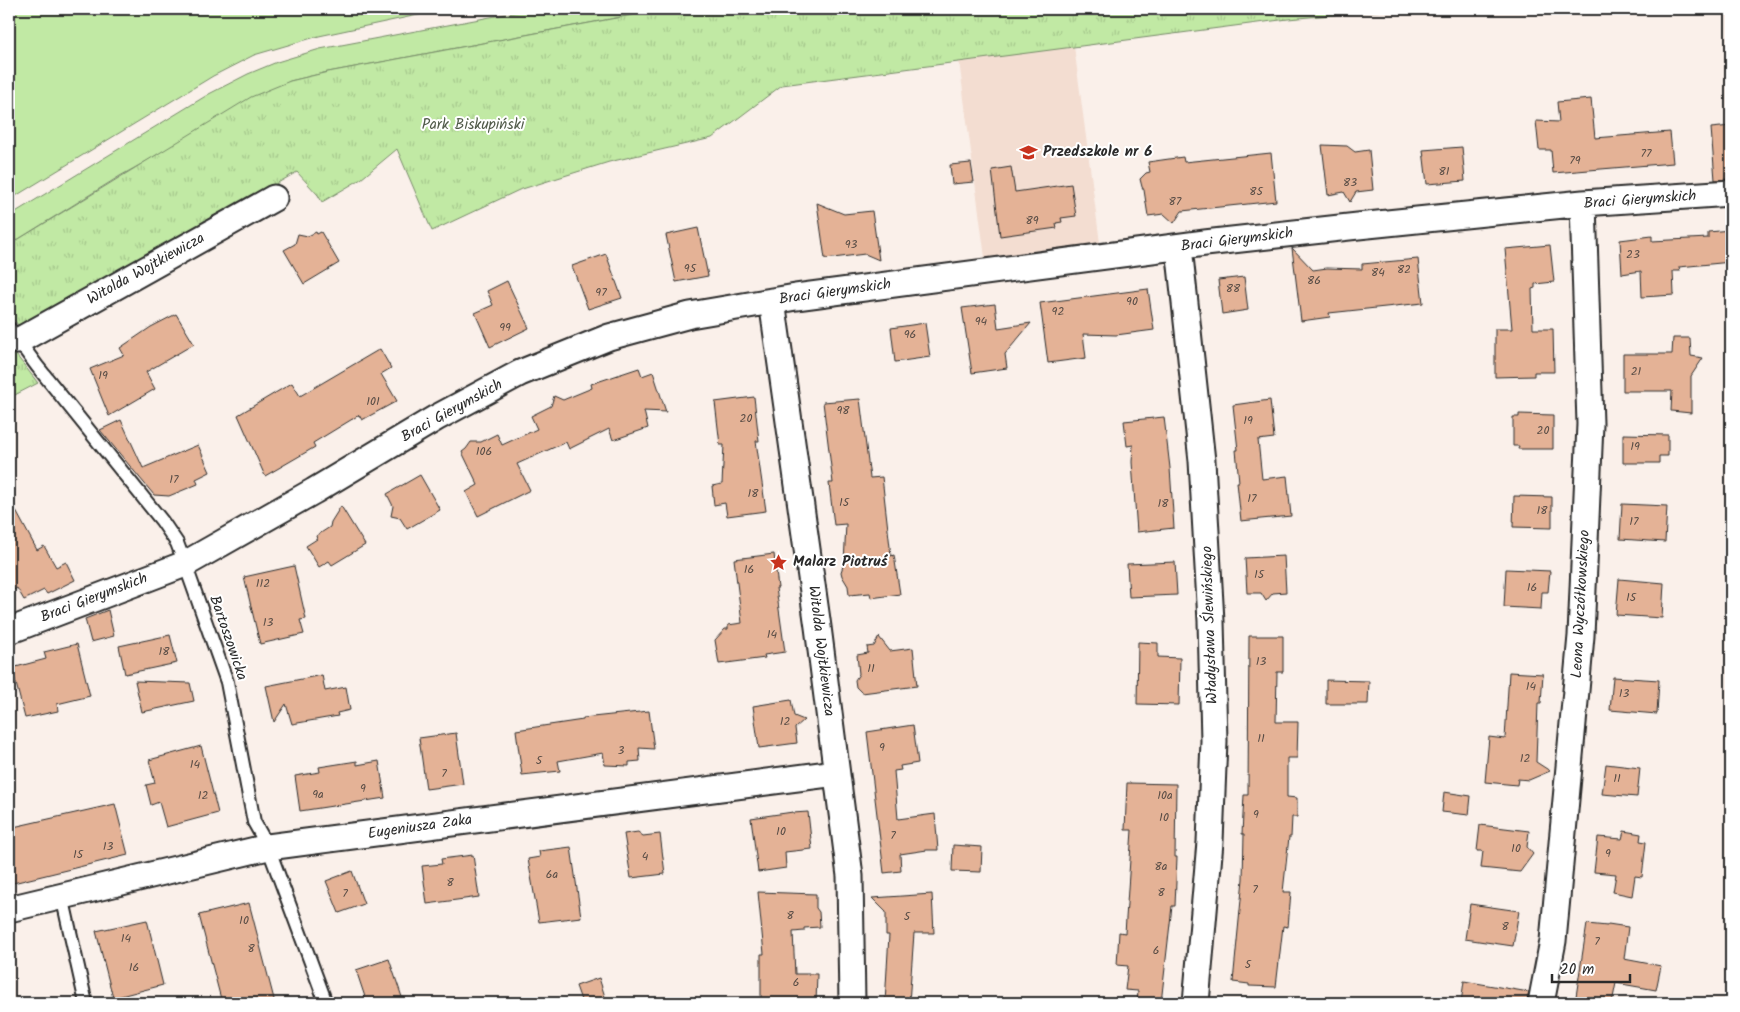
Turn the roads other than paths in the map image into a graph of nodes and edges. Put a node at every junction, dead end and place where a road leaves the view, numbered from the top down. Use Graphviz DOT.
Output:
graph roads {
  1 [pos="1731,193"];
  2 [pos="274,198"];
  3 [pos="1583,203"];
  4 [pos="1179,247"];
  5 [pos="772,301"];
  6 [pos="14,334"];
  7 [pos="185,564"];
  8 [pos="9,631"];
  9 [pos="836,772"];
  10 [pos="268,847"];
  11 [pos="62,896"];
  12 [pos="9,909"];
  13 [pos="86,1003"];
  14 [pos="326,1003"];
  15 [pos="852,1003"];
  16 [pos="1196,1003"];
  17 [pos="1541,1003"];
  1 -- 3 [label="street, Braci Gierymskich"];
  2 -- 6 [label="street, Witolda Wojtkiewicza"];
  3 -- 4 [label="street, Braci Gierymskich"];
  3 -- 17 [label="street, Leona Wyczółkowskiego"];
  4 -- 5 [label="street, Braci Gierymskich"];
  4 -- 16 [label="street, Władysława Ślewińskiego"];
  5 -- 7 [label="street, Braci Gierymskich"];
  5 -- 9 [label="street, Witolda Wojtkiewicza"];
  6 -- 7 [label="lane, Bartoszowicka"];
  7 -- 8 [label="street, Braci Gierymskich"];
  7 -- 10 [label="lane, Bartoszowicka"];
  9 -- 10 [label="street, Eugeniusza Zaka"];
  9 -- 15 [label="street, Witolda Wojtkiewicza"];
  10 -- 11 [label="street, Eugeniusza Zaka"];
  10 -- 14 [label="lane, Bartoszowicka"];
  11 -- 12 [label="street, Eugeniusza Zaka"];
  11 -- 13 [label="lane"];
}
